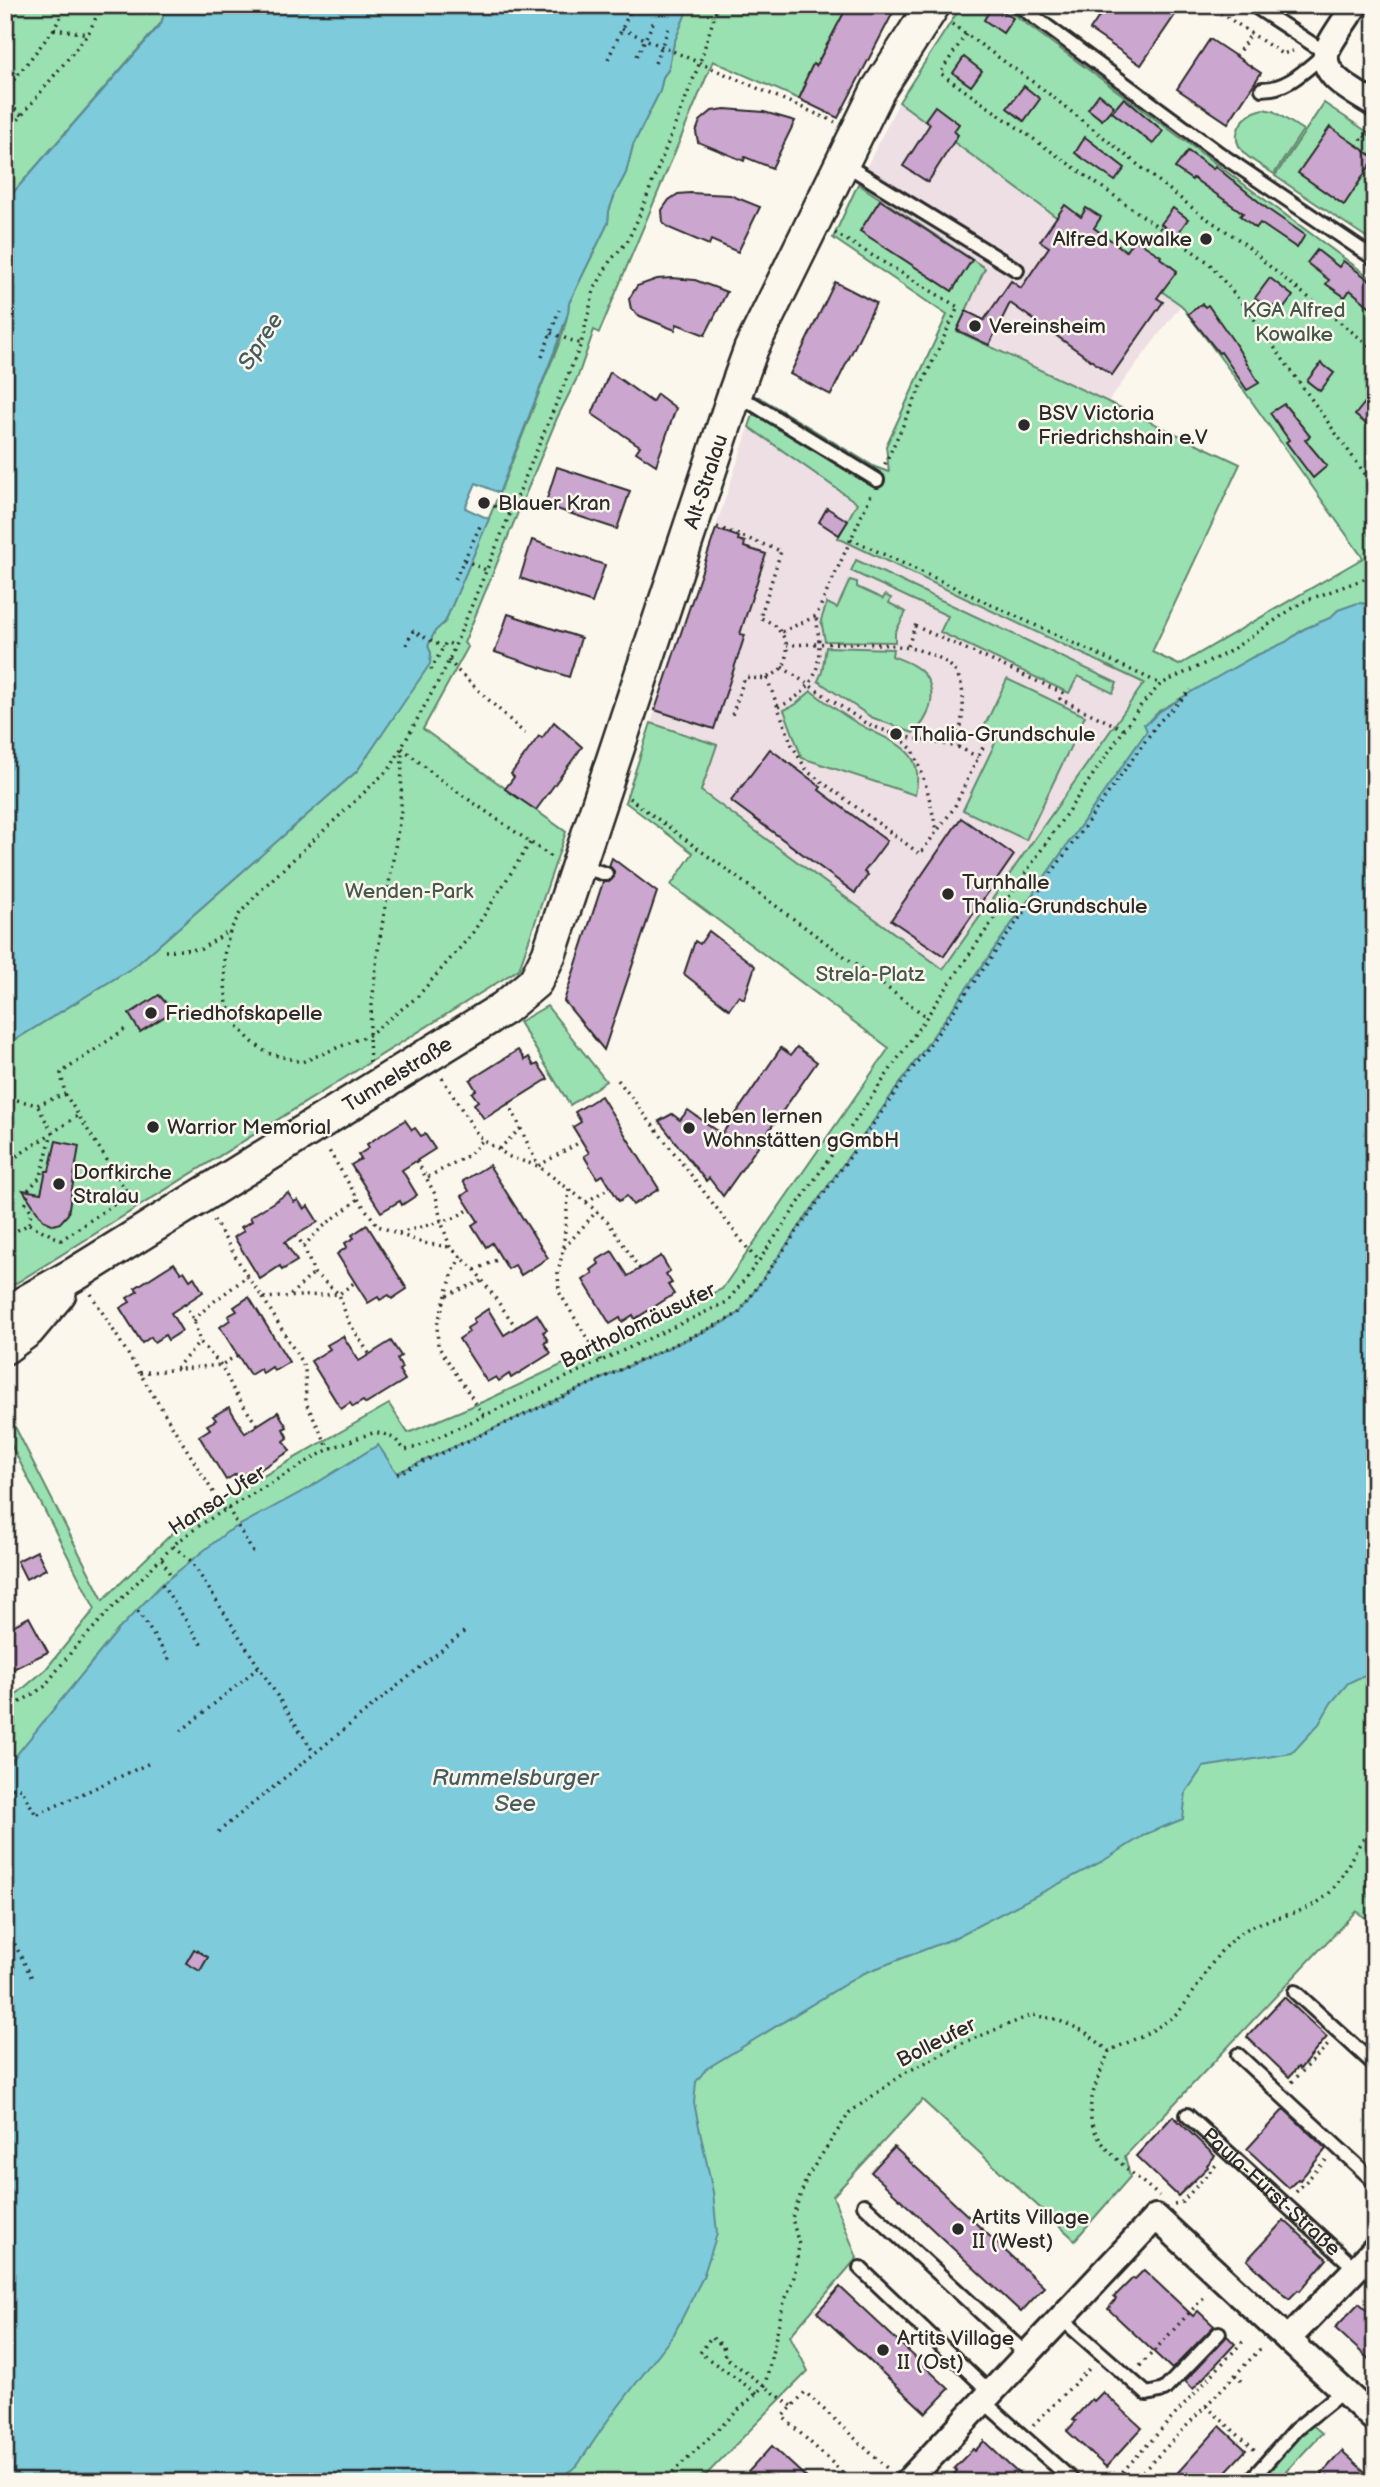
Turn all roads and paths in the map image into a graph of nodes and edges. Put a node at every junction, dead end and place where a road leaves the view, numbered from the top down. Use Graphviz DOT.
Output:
graph roads {
  1 [pos="14,5"];
  2 [pos="67,5"];
  3 [pos="102,5"];
  4 [pos="633,5"];
  5 [pos="715,5"];
  6 [pos="1018,5"];
  7 [pos="1209,5"];
  8 [pos="1253,5"];
  9 [pos="1354,5"];
  10 [pos="942,14"];
  11 [pos="654,21"];
  12 [pos="669,27"];
  13 [pos="54,29"];
  14 [pos="622,29"];
  15 [pos="88,34"];
  16 [pos="966,34"];
  17 [pos="1251,34"];
  18 [pos="5,35"];
  19 [pos="645,40"];
  20 [pos="662,47"];
  21 [pos="1326,53"];
  22 [pos="1282,54"];
  23 [pos="638,56"];
  24 [pos="1236,56"];
  25 [pos="608,59"];
  26 [pos="700,62"];
  27 [pos="655,63"];
  28 [pos="1262,89"];
  29 [pos="5,91"];
  30 [pos="5,99"];
  31 [pos="1372,108"];
  32 [pos="22,116"];
  33 [pos="841,125"];
  34 [pos="5,136"];
  35 [pos="1357,146"];
  36 [pos="843,163"];
  37 [pos="831,230"];
  38 [pos="1375,259"];
  39 [pos="1017,270"];
  40 [pos="559,310"];
  41 [pos="551,332"];
  42 [pos="581,344"];
  43 [pos="1375,350"];
  44 [pos="542,357"];
  45 [pos="733,399"];
  46 [pos="877,480"];
  47 [pos="1375,488"];
  48 [pos="494,506"];
  49 [pos="509,513"];
  50 [pos="482,522"];
  51 [pos="712,525"];
  52 [pos="851,539"];
  53 [pos="464,561"];
  54 [pos="486,570"];
  55 [pos="1375,575"];
  56 [pos="455,579"];
  57 [pos="816,616"];
  58 [pos="782,632"];
  59 [pos="820,644"];
  60 [pos="406,645"];
  61 [pos="787,645"];
  62 [pos="455,646"];
  63 [pos="908,646"];
  64 [pos="443,647"];
  65 [pos="449,660"];
  66 [pos="782,667"];
  67 [pos="431,670"];
  68 [pos="767,678"];
  69 [pos="810,684"];
  70 [pos="1161,684"];
  71 [pos="1191,690"];
  72 [pos="778,706"];
  73 [pos="732,715"];
  74 [pos="1125,730"];
  75 [pos="525,734"];
  76 [pos="897,735"];
  77 [pos="958,747"];
  78 [pos="983,747"];
  79 [pos="402,748"];
  80 [pos="978,757"];
  81 [pos="624,792"];
  82 [pos="937,831"];
  83 [pos="530,843"];
  84 [pos="582,867"];
  85 [pos="230,930"];
  86 [pos="165,951"];
  87 [pos="535,982"];
  88 [pos="927,1017"];
  89 [pos="128,1027"];
  90 [pos="369,1035"];
  91 [pos="372,1066"];
  92 [pos="437,1070"];
  93 [pos="618,1080"];
  94 [pos="65,1094"];
  95 [pos="509,1103"];
  96 [pos="37,1105"];
  97 [pos="5,1107"];
  98 [pos="79,1115"];
  99 [pos="521,1128"];
  100 [pos="52,1132"];
  101 [pos="483,1140"];
  102 [pos="582,1141"];
  103 [pos="327,1146"];
  104 [pos="499,1149"];
  105 [pos="417,1161"];
  106 [pos="5,1164"];
  107 [pos="538,1166"];
  108 [pos="427,1177"];
  109 [pos="611,1187"];
  110 [pos="569,1189"];
  111 [pos="130,1194"];
  112 [pos="358,1199"];
  113 [pos="586,1202"];
  114 [pos="138,1208"];
  115 [pos="470,1209"];
  116 [pos="596,1212"];
  117 [pos="212,1217"];
  118 [pos="441,1221"];
  119 [pos="29,1224"];
  120 [pos="397,1234"];
  121 [pos="296,1235"];
  122 [pos="5,1237"];
  123 [pos="304,1247"];
  124 [pos="450,1247"];
  125 [pos="563,1250"];
  126 [pos="461,1256"];
  127 [pos="501,1258"];
  128 [pos="758,1262"];
  129 [pos="640,1269"];
  130 [pos="475,1270"];
  131 [pos="77,1273"];
  132 [pos="314,1273"];
  133 [pos="247,1276"];
  134 [pos="482,1281"];
  135 [pos="355,1282"];
  136 [pos="339,1294"];
  137 [pos="447,1295"];
  138 [pos="289,1297"];
  139 [pos="262,1298"];
  140 [pos="95,1301"];
  141 [pos="185,1304"];
  142 [pos="5,1314"];
  143 [pos="194,1321"];
  144 [pos="516,1327"];
  145 [pos="201,1342"];
  146 [pos="5,1347"];
  147 [pos="238,1355"];
  148 [pos="370,1355"];
  149 [pos="601,1361"];
  150 [pos="220,1365"];
  151 [pos="176,1368"];
  152 [pos="140,1373"];
  153 [pos="484,1416"];
  154 [pos="257,1425"];
  155 [pos="417,1447"];
  156 [pos="329,1449"];
  157 [pos="397,1474"];
  158 [pos="226,1509"];
  159 [pos="173,1546"];
  160 [pos="255,1556"];
  161 [pos="162,1559"];
  162 [pos="171,1576"];
  163 [pos="162,1584"];
  164 [pos="138,1611"];
  165 [pos="465,1631"];
  166 [pos="202,1645"];
  167 [pos="170,1661"];
  168 [pos="259,1667"];
  169 [pos="5,1717"];
  170 [pos="181,1731"];
  171 [pos="314,1753"];
  172 [pos="152,1762"];
  173 [pos="5,1788"];
  174 [pos="1375,1828"];
  175 [pos="218,1832"];
  176 [pos="5,1925"];
  177 [pos="32,1978"];
  178 [pos="1295,1992"];
  179 [pos="1339,2033"];
  180 [pos="1109,2051"];
  181 [pos="1238,2055"];
  182 [pos="1375,2065"];
  183 [pos="1281,2094"];
  184 [pos="1187,2115"];
  185 [pos="1338,2148"];
  186 [pos="1227,2153"];
  187 [pos="1375,2182"];
  188 [pos="1284,2204"];
  189 [pos="864,2205"];
  190 [pos="1375,2249"];
  191 [pos="860,2268"];
  192 [pos="1356,2269"];
  193 [pos="1203,2298"];
  194 [pos="1061,2318"];
  195 [pos="1219,2333"];
  196 [pos="1283,2335"];
  197 [pos="1246,2338"];
  198 [pos="1152,2354"];
  199 [pos="1027,2355"];
  200 [pos="1103,2355"];
  201 [pos="1235,2375"];
  202 [pos="1241,2381"];
  203 [pos="765,2385"];
  204 [pos="1343,2391"];
  205 [pos="757,2393"];
  206 [pos="987,2397"];
  207 [pos="792,2406"];
  208 [pos="1206,2406"];
  209 [pos="1375,2420"];
  210 [pos="1022,2435"];
  211 [pos="1267,2462"];
  212 [pos="901,2479"];
  213 [pos="662,2482"];
  214 [pos="853,2482"];
  215 [pos="1070,2482"];
  216 [pos="1113,2482"];
  217 [pos="1133,2482"];
  218 [pos="1249,2482"];
  1 -- 18 [label="path"];
  2 -- 13 [label="path"];
  3 -- 15 [label="path"];
  4 -- 14 [label="path"];
  5 -- 26 [label="path"];
  6 -- 38 [label="lane"];
  7 -- 17 [label="path"];
  8 -- 21 [label="lane"];
  9 -- 21 [label="street"];
  10 -- 16 [label="path"];
  10 -- 36 [label="street, Alt-Stralau"];
  11 -- 19 [label="path"];
  12 -- 20 [label="path"];
  13 -- 15 [label="path"];
  13 -- 29 [label="path"];
  14 -- 19 [label="path"];
  14 -- 25 [label="path"];
  15 -- 32 [label="path"];
  16 -- 43 [label="path"];
  16 -- 47 [label="path"];
  17 -- 22 [label="path"];
  17 -- 24 [label="path"];
  19 -- 20 [label="path"];
  19 -- 23 [label="path"];
  20 -- 26 [label="path"];
  20 -- 27 [label="path"];
  21 -- 28 [label="lane"];
  21 -- 31 [label="street"];
  26 -- 33 [label="path"];
  26 -- 42 [label="path"];
  30 -- 32 [label="path"];
  31 -- 35 [label="path"];
  32 -- 34 [label="path"];
  36 -- 39 [label="lane"];
  36 -- 45 [label="street, Alt-Stralau"];
  37 -- 46 [label="path"];
  40 -- 41 [label="path"];
  41 -- 42 [label="path"];
  41 -- 44 [label="path"];
  42 -- 49 [label="path"];
  45 -- 46 [label="lane"];
  45 -- 84 [label="street, Alt-Stralau"];
  46 -- 52 [label="path"];
  48 -- 49 [label="path"];
  49 -- 54 [label="path"];
  50 -- 53 [label="path"];
  51 -- 58 [label="path"];
  52 -- 57 [label="path"];
  52 -- 70 [label="path"];
  53 -- 54 [label="path"];
  53 -- 56 [label="path"];
  54 -- 62 [label="path"];
  55 -- 70 [label="path"];
  57 -- 58 [label="path"];
  57 -- 59 [label="path"];
  58 -- 61 [label="path"];
  59 -- 61 [label="path"];
  59 -- 63 [label="path"];
  59 -- 69 [label="path"];
  60 -- 64 [label="path"];
  61 -- 66 [label="path"];
  62 -- 64 [label="path"];
  62 -- 65 [label="path"];
  63 -- 74 [label="path"];
  63 -- 77 [label="path"];
  64 -- 67 [label="path"];
  65 -- 75 [label="path"];
  65 -- 79 [label="path"];
  66 -- 68 [label="path"];
  66 -- 69 [label="path"];
  68 -- 72 [label="path"];
  68 -- 73 [label="path"];
  69 -- 72 [label="path"];
  69 -- 76 [label="path"];
  70 -- 74 [label="path, Bartholomäusufer"];
  71 -- 157 [label="path"];
  72 -- 82 [label="path"];
  74 -- 88 [label="path, Bartholomäusufer"];
  76 -- 77 [label="path"];
  76 -- 82 [label="path"];
  77 -- 80 [label="path"];
  78 -- 80 [label="path"];
  79 -- 83 [label="path"];
  79 -- 85 [label="path"];
  79 -- 90 [label="path"];
  80 -- 82 [label="path"];
  81 -- 88 [label="path"];
  83 -- 84 [label="path"];
  83 -- 90 [label="path"];
  84 -- 87 [label="street, Alt-Stralau"];
  85 -- 86 [label="path"];
  85 -- 90 [label="path"];
  87 -- 131 [label="street, Tunnelstraße"];
  88 -- 128 [label="path, Bartholomäusufer"];
  89 -- 94 [label="path"];
  90 -- 91 [label="path"];
  92 -- 101 [label="path"];
  93 -- 128 [label="path"];
  94 -- 96 [label="path"];
  94 -- 98 [label="path"];
  95 -- 99 [label="path"];
  96 -- 97 [label="path"];
  96 -- 100 [label="path"];
  98 -- 100 [label="path"];
  98 -- 111 [label="path"];
  99 -- 104 [label="path"];
  99 -- 107 [label="path"];
  100 -- 106 [label="path"];
  100 -- 119 [label="path"];
  101 -- 104 [label="path"];
  101 -- 108 [label="path"];
  102 -- 107 [label="path"];
  103 -- 112 [label="path"];
  104 -- 107 [label="path"];
  105 -- 108 [label="path"];
  107 -- 110 [label="path"];
  108 -- 118 [label="path"];
  109 -- 113 [label="path"];
  110 -- 113 [label="path"];
  110 -- 125 [label="path"];
  111 -- 114 [label="path"];
  111 -- 119 [label="path"];
  112 -- 120 [label="path"];
  112 -- 123 [label="path"];
  113 -- 116 [label="path"];
  115 -- 118 [label="path"];
  116 -- 125 [label="path"];
  116 -- 129 [label="path"];
  117 -- 133 [label="path"];
  118 -- 120 [label="path"];
  118 -- 124 [label="path"];
  119 -- 122 [label="path"];
  120 -- 124 [label="path"];
  121 -- 123 [label="path"];
  123 -- 132 [label="path"];
  124 -- 126 [label="path"];
  125 -- 149 [label="path"];
  126 -- 130 [label="path"];
  126 -- 137 [label="path"];
  127 -- 130 [label="path"];
  128 -- 149 [label="path, Bartholomäusufer"];
  130 -- 134 [label="path"];
  131 -- 142 [label="street, Tunnelstraße"];
  131 -- 146 [label="street, Tunnelstraße"];
  132 -- 136 [label="path"];
  132 -- 138 [label="path"];
  133 -- 139 [label="path"];
  133 -- 143 [label="path"];
  134 -- 137 [label="path"];
  134 -- 144 [label="path"];
  135 -- 136 [label="path"];
  136 -- 138 [label="path"];
  136 -- 148 [label="path"];
  137 -- 153 [label="path"];
  138 -- 139 [label="path"];
  139 -- 156 [label="path"];
  140 -- 152 [label="path"];
  141 -- 143 [label="path"];
  143 -- 145 [label="path"];
  145 -- 150 [label="path"];
  145 -- 151 [label="path"];
  147 -- 150 [label="path"];
  149 -- 153 [label="path, Bartholomäusufer"];
  150 -- 151 [label="path"];
  150 -- 154 [label="path"];
  151 -- 152 [label="path"];
  152 -- 158 [label="path"];
  153 -- 155 [label="path, Bartholomäusufer"];
  155 -- 156 [label="path, Hansa-Ufer"];
  156 -- 158 [label="path, Hansa-Ufer"];
  158 -- 159 [label="path, Hansa-Ufer"];
  158 -- 160 [label="path"];
  159 -- 161 [label="path, Hansa-Ufer"];
  159 -- 168 [label="path"];
  161 -- 162 [label="path"];
  161 -- 169 [label="path, Hansa-Ufer"];
  163 -- 166 [label="path"];
  164 -- 167 [label="path"];
  165 -- 171 [label="path"];
  168 -- 170 [label="path"];
  168 -- 171 [label="path"];
  171 -- 175 [label="path"];
  172 -- 173 [label="path"];
  174 -- 180 [label="path"];
  176 -- 177 [label="path"];
  178 -- 179 [label="lane"];
  179 -- 182 [label="lane"];
  179 -- 183 [label="path"];
  180 -- 186 [label="path"];
  180 -- 203 [label="path, Bolleufer"];
  181 -- 183 [label="lane"];
  183 -- 185 [label="lane"];
  184 -- 186 [label="lane, Paula-Fürst-Straße"];
  185 -- 187 [label="lane"];
  185 -- 188 [label="path"];
  186 -- 188 [label="lane, Paula-Fürst-Straße"];
  188 -- 192 [label="lane, Paula-Fürst-Straße"];
  189 -- 199 [label="lane"];
  190 -- 192 [label="street, Paula-Fürst-Straße"];
  191 -- 206 [label="lane"];
  192 -- 196 [label="street, Paula-Fürst-Straße"];
  193 -- 198 [label="path"];
  194 -- 196 [label="street"];
  194 -- 199 [label="street"];
  194 -- 200 [label="lane"];
  195 -- 200 [label="lane"];
  196 -- 201 [label="path"];
  196 -- 204 [label="street"];
  197 -- 216 [label="path"];
  199 -- 206 [label="street"];
  200 -- 210 [label="path"];
  201 -- 202 [label="path"];
  201 -- 208 [label="path"];
  203 -- 205 [label="path"];
  203 -- 205 [label="path"];
  203 -- 207 [label="path"];
  204 -- 209 [label="street"];
  204 -- 211 [label="lane"];
  205 -- 213 [label="path"];
  206 -- 210 [label="lane"];
  206 -- 212 [label="street"];
  207 -- 212 [label="path"];
  207 -- 214 [label="path"];
  208 -- 211 [label="path"];
  208 -- 217 [label="path"];
  210 -- 215 [label="lane"];
  211 -- 218 [label="lane"];
}
